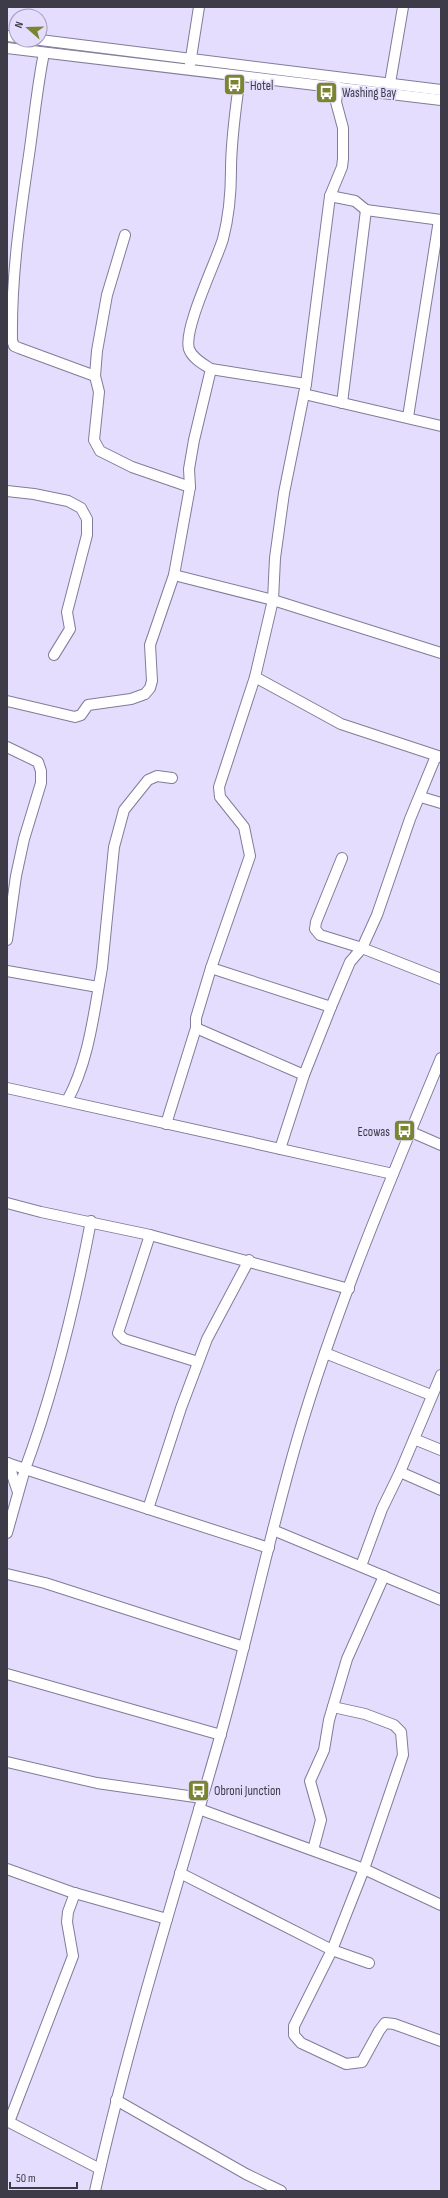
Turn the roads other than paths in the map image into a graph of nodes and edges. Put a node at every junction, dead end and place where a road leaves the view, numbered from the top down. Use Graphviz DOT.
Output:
graph roads {
  1 [pos="199,7"];
  2 [pos="403,7"];
  3 [pos="48,41"];
  4 [pos="7,48"];
  5 [pos="44,53"];
  6 [pos="192,58"];
  7 [pos="189,70"];
  8 [pos="240,76"];
  9 [pos="390,83"];
  10 [pos="338,87"];
  11 [pos="441,90"];
  12 [pos="441,100"];
  13 [pos="330,196"];
  14 [pos="366,210"];
  15 [pos="440,220"];
  16 [pos="125,235"];
  17 [pos="211,369"];
  18 [pos="95,376"];
  19 [pos="305,389"];
  20 [pos="342,403"];
  21 [pos="408,417"];
  22 [pos="441,426"];
  23 [pos="190,487"];
  24 [pos="7,491"];
  25 [pos="174,575"];
  26 [pos="273,600"];
  27 [pos="441,653"];
  28 [pos="54,655"];
  29 [pos="255,677"];
  30 [pos="7,701"];
  31 [pos="7,747"];
  32 [pos="439,757"];
  33 [pos="172,778"];
  34 [pos="421,797"];
  35 [pos="441,803"];
  36 [pos="342,858"];
  37 [pos="7,940"];
  38 [pos="362,948"];
  39 [pos="211,968"];
  40 [pos="7,971"];
  41 [pos="441,979"];
  42 [pos="98,987"];
  43 [pos="331,1008"];
  44 [pos="196,1028"];
  45 [pos="441,1058"];
  46 [pos="304,1075"];
  47 [pos="7,1088"];
  48 [pos="67,1101"];
  49 [pos="166,1124"];
  50 [pos="409,1131"];
  51 [pos="441,1145"];
  52 [pos="280,1149"];
  53 [pos="392,1174"];
  54 [pos="7,1203"];
  55 [pos="91,1221"];
  56 [pos="150,1235"];
  57 [pos="249,1260"];
  58 [pos="349,1289"];
  59 [pos="325,1353"];
  60 [pos="198,1362"];
  61 [pos="441,1375"];
  62 [pos="431,1395"];
  63 [pos="414,1439"];
  64 [pos="441,1450"];
  65 [pos="8,1463"];
  66 [pos="25,1468"];
  67 [pos="400,1472"];
  68 [pos="441,1490"];
  69 [pos="18,1492"];
  70 [pos="148,1509"];
  71 [pos="273,1530"];
  72 [pos="7,1533"];
  73 [pos="268,1548"];
  74 [pos="361,1566"];
  75 [pos="7,1574"];
  76 [pos="384,1576"];
  77 [pos="441,1600"];
  78 [pos="244,1647"];
  79 [pos="7,1674"];
  80 [pos="333,1707"];
  81 [pos="221,1735"];
  82 [pos="7,1762"];
  83 [pos="202,1798"];
  84 [pos="199,1809"];
  85 [pos="313,1850"];
  86 [pos="7,1868"];
  87 [pos="364,1869"];
  88 [pos="180,1873"];
  89 [pos="75,1893"];
  90 [pos="441,1905"];
  91 [pos="166,1919"];
  92 [pos="332,1950"];
  93 [pos="369,1964"];
  94 [pos="441,2041"];
  95 [pos="116,2100"];
  96 [pos="8,2121"];
  97 [pos="100,2169"];
  98 [pos="95,2191"];
  99 [pos="281,2191"];
  1 -- 6 [label="street"];
  2 -- 9 [label="street"];
  3 -- 6 [label="street"];
  4 -- 5 [label="street"];
  5 -- 7 [label="street"];
  5 -- 18 [label="street"];
  6 -- 7 [label="street"];
  6 -- 9 [label="street"];
  7 -- 8 [label="street"];
  8 -- 10 [label="street"];
  8 -- 17 [label="street"];
  9 -- 11 [label="street"];
  10 -- 12 [label="street"];
  10 -- 13 [label="street"];
  13 -- 14 [label="street"];
  13 -- 19 [label="street"];
  14 -- 15 [label="street"];
  14 -- 20 [label="street"];
  15 -- 21 [label="street"];
  16 -- 18 [label="street"];
  17 -- 19 [label="street"];
  17 -- 23 [label="street"];
  18 -- 23 [label="street"];
  19 -- 20 [label="street"];
  19 -- 26 [label="street"];
  20 -- 21 [label="street"];
  21 -- 22 [label="street"];
  23 -- 25 [label="street"];
  24 -- 28 [label="street"];
  25 -- 26 [label="street"];
  25 -- 30 [label="street"];
  26 -- 27 [label="street"];
  26 -- 29 [label="street"];
  29 -- 32 [label="street"];
  29 -- 39 [label="street"];
  31 -- 37 [label="street"];
  32 -- 34 [label="street"];
  33 -- 42 [label="street"];
  34 -- 35 [label="street"];
  34 -- 38 [label="street"];
  36 -- 38 [label="street"];
  38 -- 41 [label="street"];
  38 -- 43 [label="street"];
  39 -- 43 [label="street"];
  39 -- 44 [label="street"];
  40 -- 42 [label="street"];
  42 -- 48 [label="street"];
  43 -- 46 [label="street"];
  44 -- 46 [label="street"];
  44 -- 49 [label="street"];
  45 -- 50 [label="street"];
  46 -- 52 [label="street"];
  47 -- 48 [label="street"];
  48 -- 49 [label="street"];
  49 -- 52 [label="street"];
  50 -- 51 [label="street"];
  50 -- 53 [label="street"];
  52 -- 53 [label="street"];
  53 -- 58 [label="street"];
  54 -- 55 [label="street"];
  55 -- 56 [label="street"];
  55 -- 66 [label="street"];
  56 -- 57 [label="street"];
  56 -- 60 [label="street"];
  57 -- 58 [label="street"];
  57 -- 60 [label="street"];
  58 -- 59 [label="street"];
  59 -- 62 [label="street"];
  59 -- 71 [label="street"];
  60 -- 70 [label="street"];
  61 -- 62 [label="street"];
  62 -- 63 [label="street"];
  63 -- 64 [label="street"];
  63 -- 67 [label="street"];
  65 -- 66 [label="street"];
  65 -- 69 [label="street"];
  66 -- 69 [label="street"];
  66 -- 70 [label="street"];
  67 -- 68 [label="street"];
  67 -- 74 [label="street"];
  69 -- 72 [label="street"];
  70 -- 73 [label="street"];
  71 -- 73 [label="street"];
  71 -- 74 [label="street"];
  73 -- 78 [label="street"];
  74 -- 76 [label="street"];
  75 -- 78 [label="street"];
  76 -- 77 [label="street"];
  76 -- 80 [label="street"];
  78 -- 81 [label="street"];
  79 -- 81 [label="street"];
  80 -- 85 [label="street"];
  80 -- 87 [label="street"];
  81 -- 83 [label="street"];
  82 -- 83 [label="street"];
  83 -- 84 [label="street"];
  84 -- 85 [label="street"];
  84 -- 88 [label="street"];
  85 -- 87 [label="street"];
  86 -- 89 [label="street"];
  87 -- 90 [label="street"];
  87 -- 92 [label="street"];
  88 -- 91 [label="street"];
  88 -- 92 [label="street"];
  89 -- 91 [label="street"];
  89 -- 96 [label="street"];
  91 -- 95 [label="street"];
  92 -- 93 [label="street"];
  92 -- 94 [label="street"];
  95 -- 97 [label="street"];
  95 -- 99 [label="street"];
  96 -- 97 [label="street"];
  97 -- 98 [label="street"];
}
